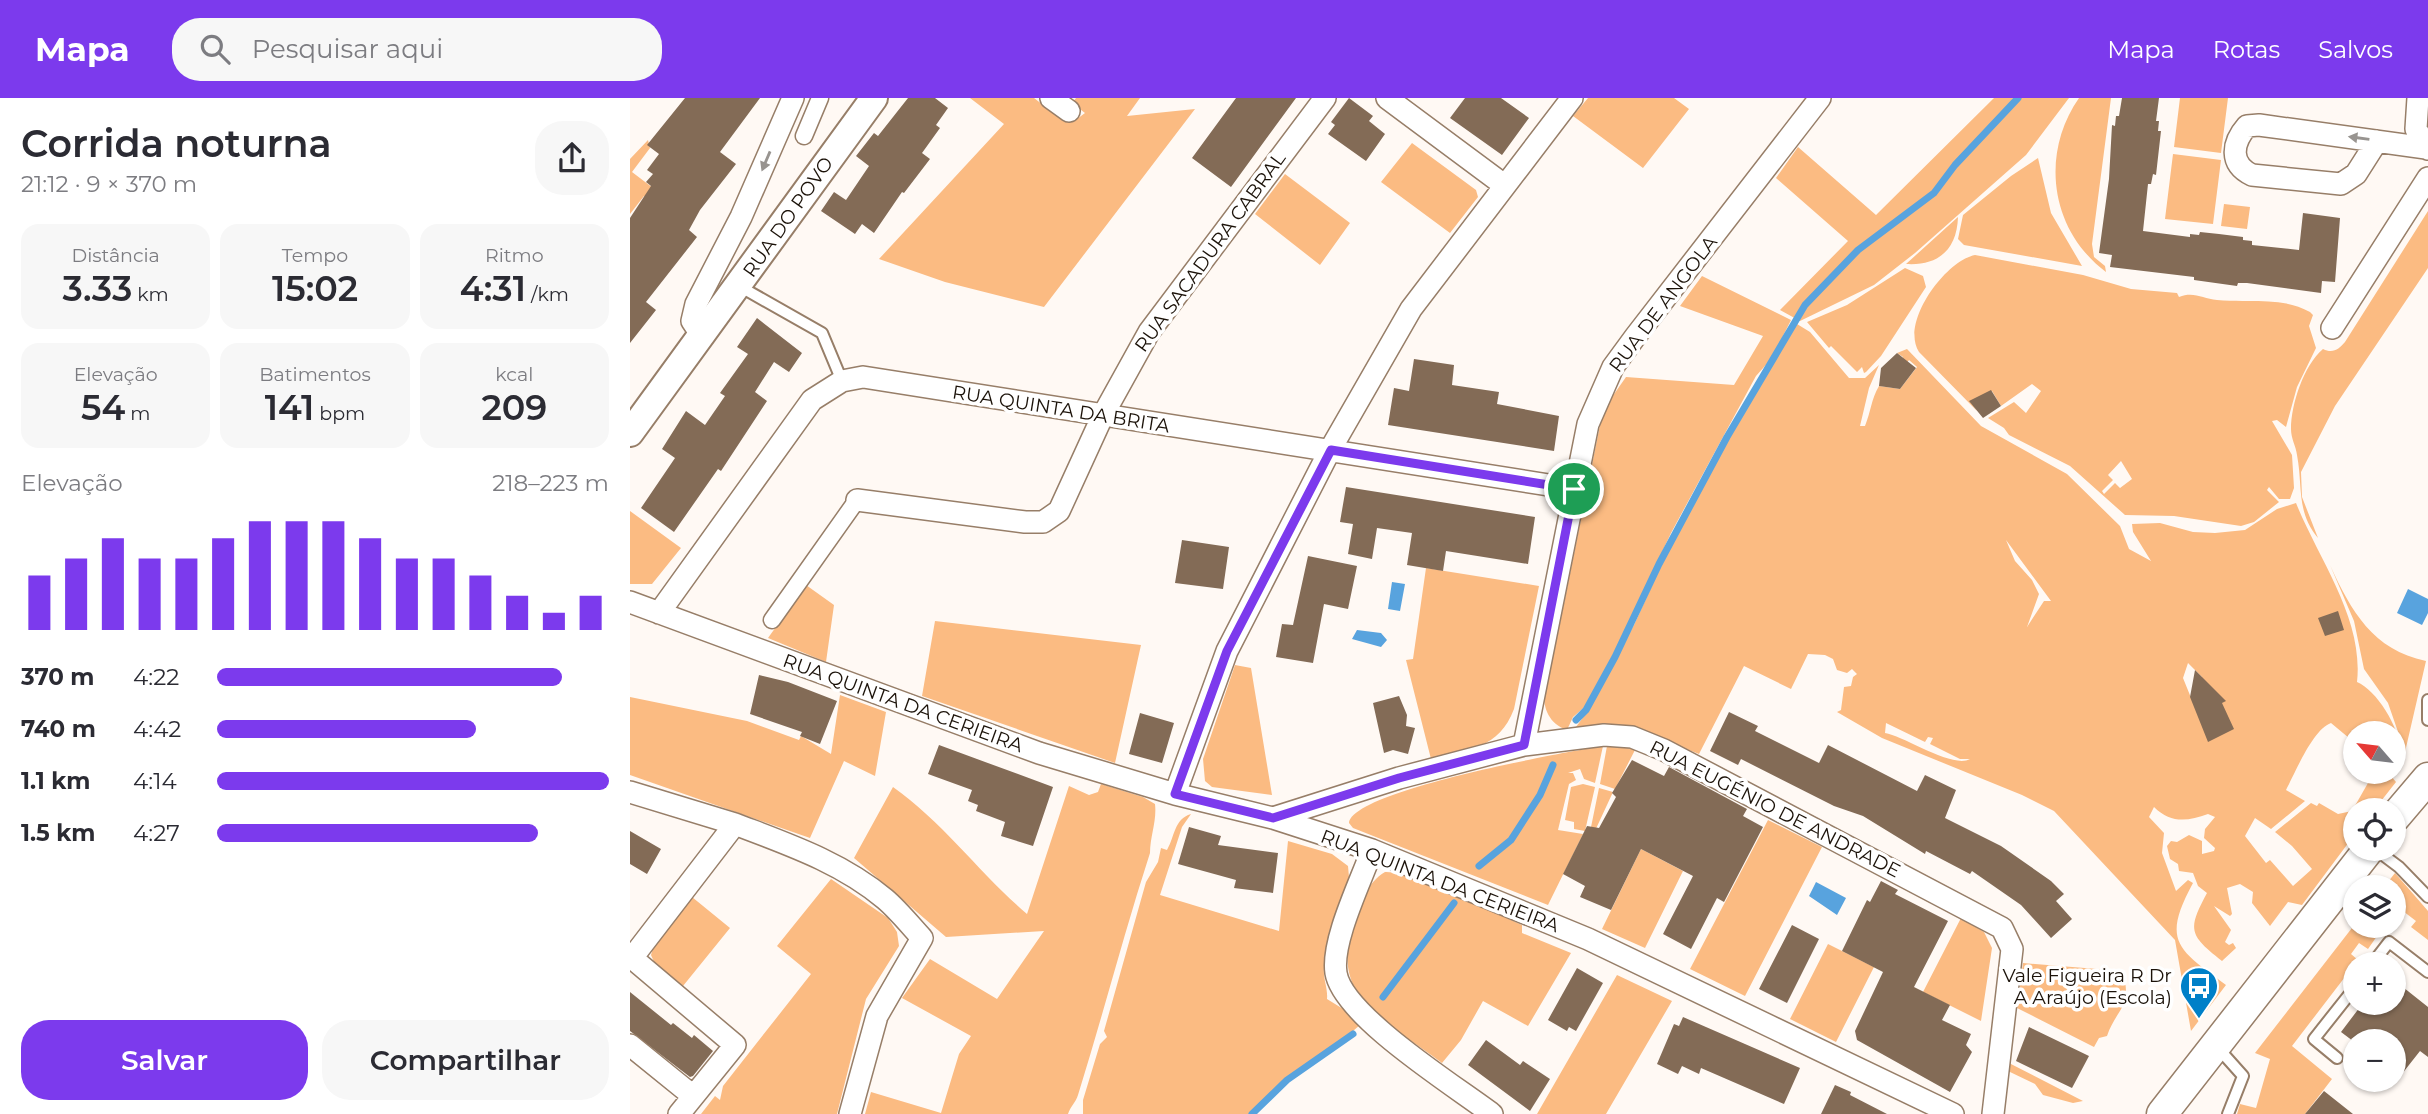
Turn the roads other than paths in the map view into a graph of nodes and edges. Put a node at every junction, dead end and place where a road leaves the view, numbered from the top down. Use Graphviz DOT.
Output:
graph roads {
  1 [pos="793,98"];
  2 [pos="820,98"];
  3 [pos="874,98"];
  4 [pos="1051,98"];
  5 [pos="1325,98"];
  6 [pos="1387,98"];
  7 [pos="1572,98"];
  8 [pos="1820,98"];
  9 [pos="2418,98"];
  10 [pos="1069,111"];
  11 [pos="804,136"];
  12 [pos="2377,141"];
  13 [pos="2427,149"];
  14 [pos="2428,178"];
  15 [pos="1504,185"];
  16 [pos="739,286"];
  17 [pos="2332,328"];
  18 [pos="702,336"];
  19 [pos="842,381"];
  20 [pos="1103,415"];
  21 [pos="630,433"];
  22 [pos="1331,450"];
  23 [pos="1574,489"];
  24 [pos="857,500"];
  25 [pos="630,602"];
  26 [pos="659,613"];
  27 [pos="772,620"];
  28 [pos="2428,701"];
  29 [pos="2428,720"];
  30 [pos="1524,745"];
  31 [pos="2428,778"];
  32 [pos="630,792"];
  33 [pos="1175,794"];
  34 [pos="2406,804"];
  35 [pos="1273,818"];
  36 [pos="735,824"];
  37 [pos="1372,850"];
  38 [pos="2360,861"];
  39 [pos="2391,861"];
  40 [pos="2428,897"];
  41 [pos="2381,952"];
  42 [pos="2402,952"];
  43 [pos="2406,955"];
  44 [pos="2428,972"];
  45 [pos="2343,1003"];
  46 [pos="630,1045"];
  47 [pos="2216,1046"];
  48 [pos="2337,1058"];
  49 [pos="693,1096"];
  50 [pos="1928,1110"];
  51 [pos="679,1114"];
  52 [pos="850,1114"];
  53 [pos="1492,1114"];
  54 [pos="1953,1114"];
  55 [pos="1993,1114"];
  56 [pos="2162,1114"];
  57 [pos="2228,1114"];
  1 -- 18 [label="street, one-way"];
  2 -- 11 [label="street"];
  3 -- 16 [label="street, RUA DO POVO"];
  4 -- 10 [label="street"];
  5 -- 20 [label="street, RUA SACADURA CABRAL"];
  6 -- 15 [label="street"];
  7 -- 15 [label="street"];
  8 -- 23 [label="street, RUA DE ANGOLA"];
  9 -- 13 [label="street"];
  12 -- 12 [label="street, one-way"];
  12 -- 13 [label="street"];
  14 -- 17 [label="street"];
  15 -- 22 [label="street"];
  16 -- 18 [label="street, RUA DO POVO"];
  16 -- 19 [label="lane"];
  18 -- 21 [label="street, RUA DO POVO"];
  19 -- 20 [label="street, RUA QUINTA DA BRITA"];
  19 -- 26 [label="street, RUA QUINTA DA BRITA"];
  20 -- 22 [label="street, RUA QUINTA DA BRITA"];
  20 -- 24 [label="street, RUA SACADURA CABRAL"];
  22 -- 23 [label="street, RUA QUINTA DA BRITA"];
  22 -- 33 [label="street"];
  23 -- 30 [label="street, RUA DE ANGOLA"];
  24 -- 27 [label="street, RUA SACADURA CABRAL"];
  25 -- 26 [label="street, RUA QUINTA DA CERIEIRA"];
  26 -- 33 [label="street, RUA QUINTA DA CERIEIRA"];
  28 -- 29 [label="lane"];
  30 -- 35 [label="street, RUA EUGÉNIO DE ANDRADE"];
  30 -- 55 [label="street, RUA EUGÉNIO DE ANDRADE"];
  31 -- 34 [label="main road"];
  32 -- 36 [label="street"];
  33 -- 35 [label="street, RUA QUINTA DA CERIEIRA"];
  35 -- 37 [label="street, RUA QUINTA DA CERIEIRA"];
  36 -- 49 [label="street"];
  36 -- 52 [label="street"];
  37 -- 50 [label="street, RUA QUINTA DA CERIEIRA"];
  37 -- 53 [label="street"];
  38 -- 47 [label="main road"];
  39 -- 40 [label="lane"];
  41 -- 42 [label="lane"];
  43 -- 44 [label="lane"];
  45 -- 48 [label="lane"];
  46 -- 49 [label="street"];
  47 -- 56 [label="main road"];
  47 -- 57 [label="lane"];
  49 -- 51 [label="street"];
  50 -- 54 [label="street, RUA QUINTA DA CERIEIRA"];
}
